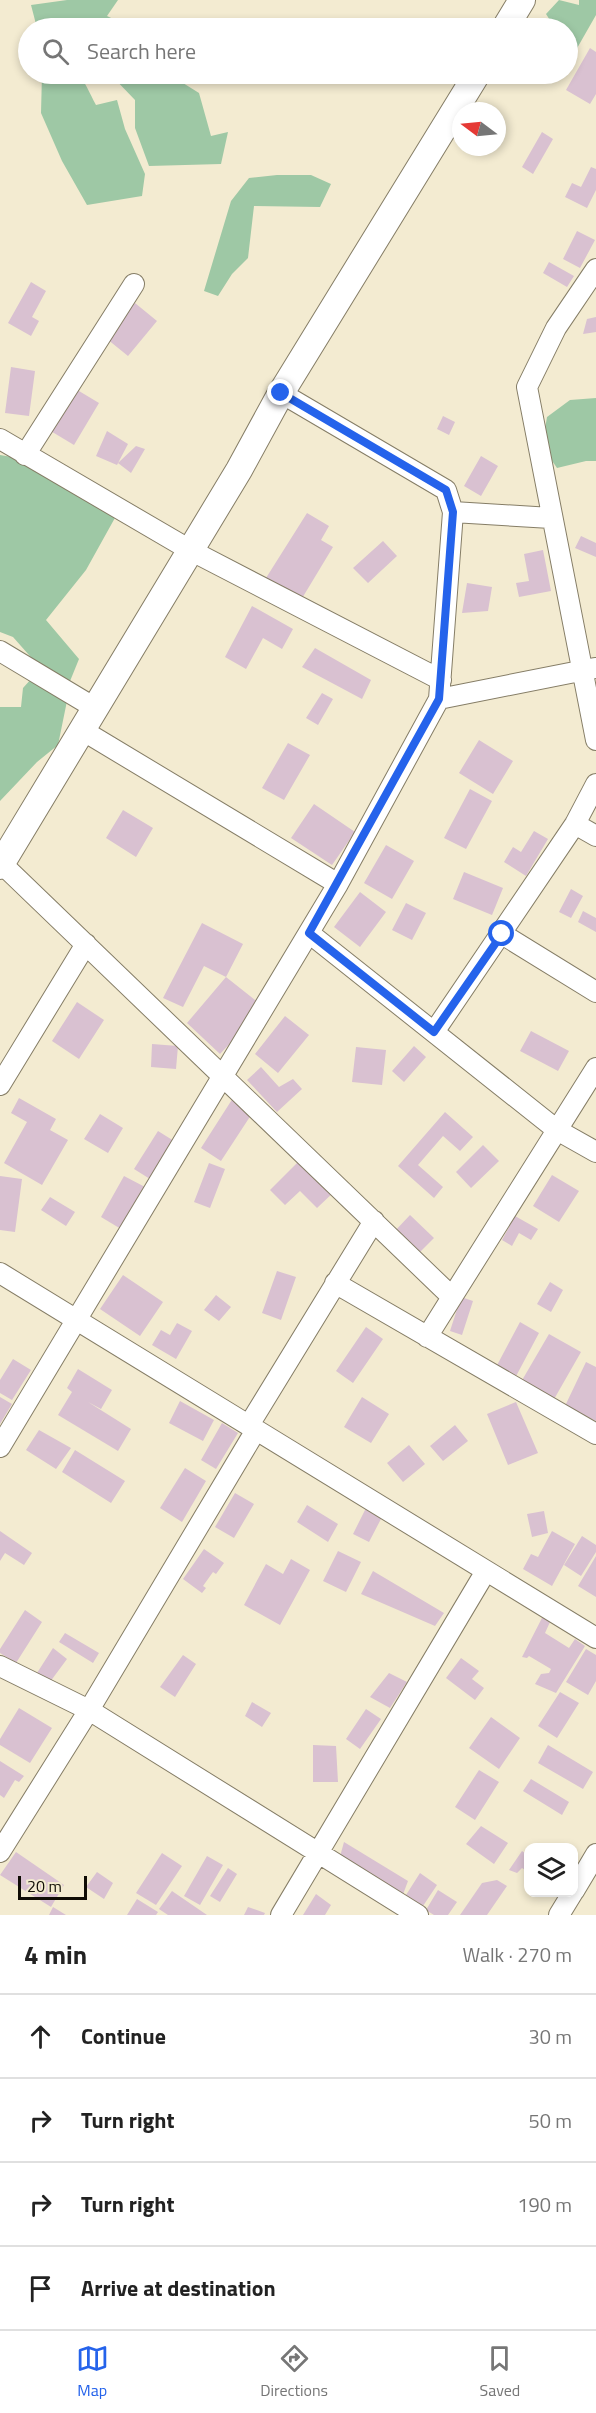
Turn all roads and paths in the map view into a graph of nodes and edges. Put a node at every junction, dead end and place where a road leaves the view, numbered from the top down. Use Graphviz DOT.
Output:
graph roads {
  1 [pos="522,0"];
  2 [pos="511,18"];
  3 [pos="471,84"];
  4 [pos="593,277"];
  5 [pos="134,284"];
  6 [pos="281,393"];
  7 [pos="0,440"];
  8 [pos="25,455"];
  9 [pos="453,512"];
  10 [pos="551,518"];
  11 [pos="190,550"];
  12 [pos="0,651"];
  13 [pos="590,669"];
  14 [pos="440,689"];
  15 [pos="89,719"];
  16 [pos="596,740"];
  17 [pos="596,784"];
  18 [pos="575,825"];
  19 [pos="596,836"];
  20 [pos="1,865"];
  21 [pos="338,884"];
  22 [pos="309,933"];
  23 [pos="502,934"];
  24 [pos="86,944"];
  25 [pos="596,992"];
  26 [pos="434,1032"];
  27 [pos="596,1068"];
  28 [pos="223,1076"];
  29 [pos="0,1085"];
  30 [pos="557,1130"];
  31 [pos="596,1152"];
  32 [pos="374,1221"];
  33 [pos="0,1273"];
  34 [pos="335,1283"];
  35 [pos="453,1297"];
  36 [pos="76,1320"];
  37 [pos="428,1337"];
  38 [pos="252,1428"];
  39 [pos="596,1434"];
  40 [pos="0,1446"];
  41 [pos="486,1570"];
  42 [pos="595,1635"];
  43 [pos="0,1666"];
  44 [pos="89,1710"];
  45 [pos="0,1852"];
  46 [pos="319,1854"];
  47 [pos="596,1854"];
  48 [pos="578,1884"];
  49 [pos="570,1897"];
  50 [pos="281,1915"];
  51 [pos="418,1915"];
  52 [pos="559,1915"];
  1 -- 2 [label="street"];
  3 -- 6 [label="street"];
  4 -- 10 [label="street"];
  5 -- 8 [label="street"];
  6 -- 9 [label="street"];
  6 -- 11 [label="street"];
  7 -- 8 [label="street"];
  8 -- 11 [label="street"];
  9 -- 10 [label="street"];
  9 -- 14 [label="street"];
  10 -- 13 [label="street"];
  11 -- 14 [label="street"];
  11 -- 15 [label="street"];
  12 -- 15 [label="street"];
  13 -- 14 [label="street"];
  13 -- 16 [label="street"];
  14 -- 21 [label="street"];
  15 -- 20 [label="street"];
  15 -- 21 [label="street"];
  17 -- 18 [label="street"];
  18 -- 19 [label="street"];
  18 -- 23 [label="street"];
  20 -- 24 [label="street"];
  21 -- 22 [label="street"];
  22 -- 26 [label="street"];
  22 -- 28 [label="street"];
  23 -- 25 [label="street"];
  23 -- 26 [label="street"];
  24 -- 28 [label="street"];
  24 -- 29 [label="street"];
  26 -- 30 [label="street"];
  27 -- 30 [label="street"];
  28 -- 32 [label="street"];
  28 -- 36 [label="street"];
  30 -- 31 [label="street"];
  30 -- 35 [label="street"];
  32 -- 34 [label="street"];
  32 -- 35 [label="street"];
  33 -- 36 [label="street"];
  34 -- 37 [label="street"];
  34 -- 38 [label="street"];
  35 -- 37 [label="street"];
  36 -- 38 [label="street"];
  36 -- 40 [label="street"];
  37 -- 39 [label="street"];
  38 -- 41 [label="street"];
  38 -- 44 [label="street"];
  41 -- 42 [label="street"];
  41 -- 46 [label="street"];
  43 -- 44 [label="street"];
  44 -- 45 [label="street"];
  44 -- 46 [label="street"];
  46 -- 50 [label="street"];
  46 -- 51 [label="street"];
  47 -- 48 [label="street"];
  49 -- 52 [label="street"];
}
